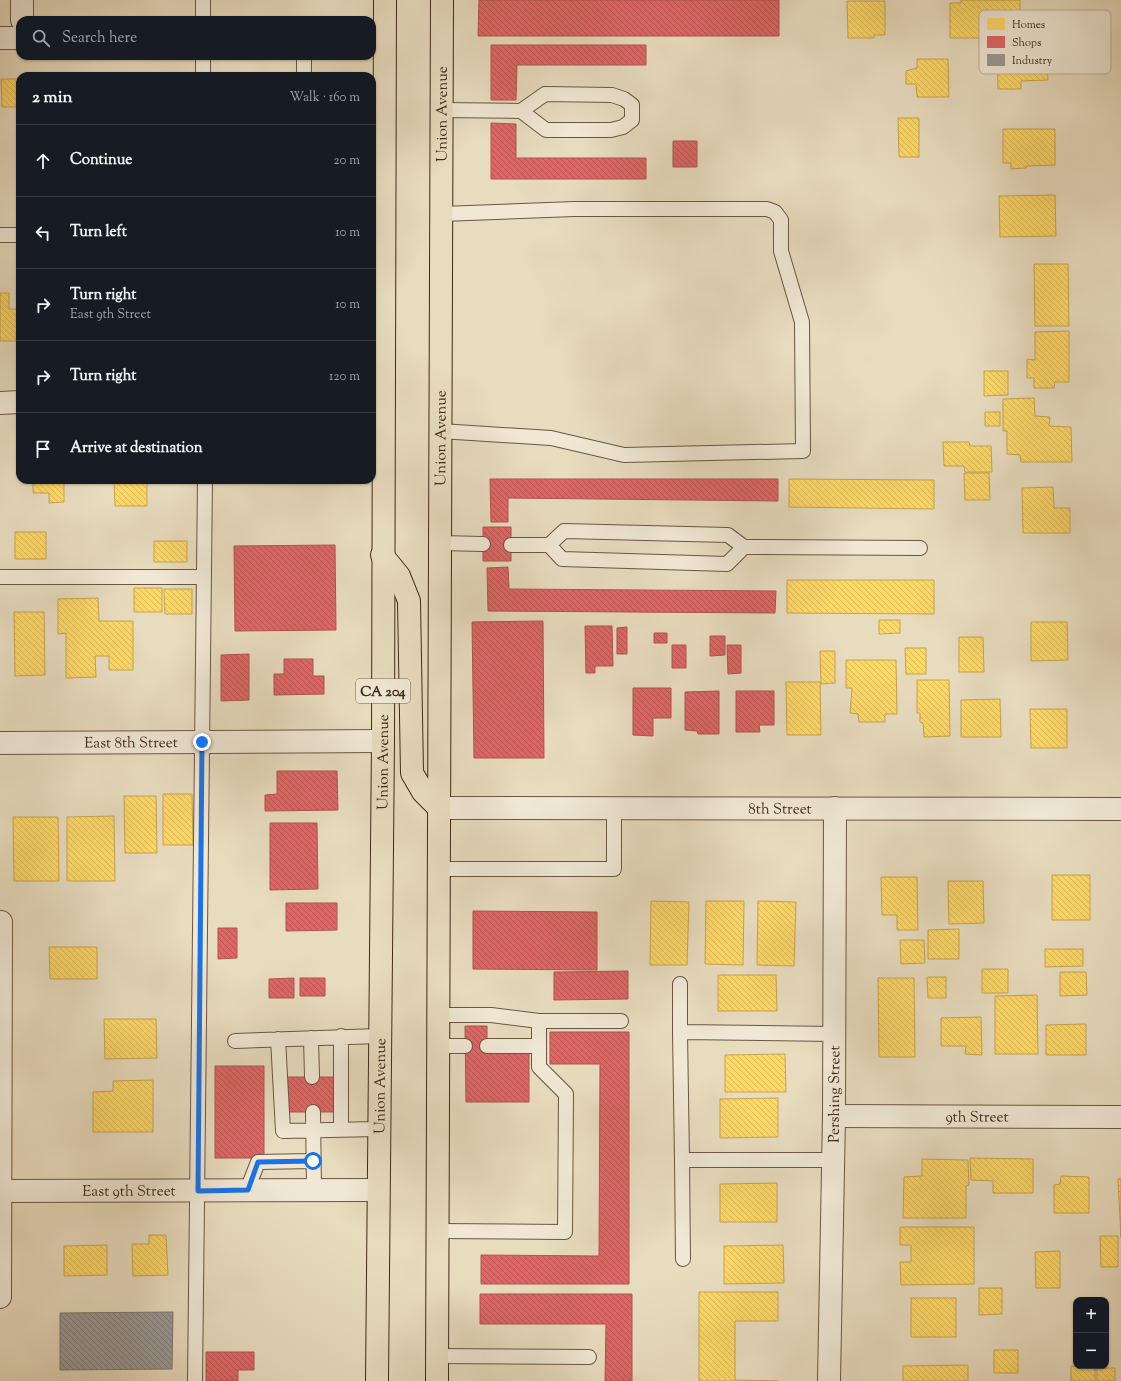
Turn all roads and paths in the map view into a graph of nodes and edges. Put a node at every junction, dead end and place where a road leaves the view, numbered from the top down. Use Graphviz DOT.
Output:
graph roads {
  1 [pos="22,0"];
  2 [pos="203,0"];
  3 [pos="385,0"];
  4 [pos="442,0"];
  5 [pos="22,16"];
  6 [pos="203,16"];
  7 [pos="378,35"];
  8 [pos="0,38"];
  9 [pos="16,38"];
  10 [pos="203,60"];
  11 [pos="304,60"];
  12 [pos="203,72"];
  13 [pos="304,72"];
  14 [pos="441,110"];
  15 [pos="521,111"];
  16 [pos="441,214"];
  17 [pos="0,235"];
  18 [pos="16,235"];
  19 [pos="377,398"];
  20 [pos="16,402"];
  21 [pos="0,403"];
  22 [pos="440,431"];
  23 [pos="205,484"];
  24 [pos="440,543"];
  25 [pos="483,544"];
  26 [pos="511,545"];
  27 [pos="549,545"];
  28 [pos="744,548"];
  29 [pos="920,548"];
  30 [pos="382,555"];
  31 [pos="0,577"];
  32 [pos="204,577"];
  33 [pos="383,741"];
  34 [pos="202,742"];
  35 [pos="0,743"];
  36 [pos="439,808"];
  37 [pos="614,808"];
  38 [pos="835,808"];
  39 [pos="1121,809"];
  40 [pos="438,869"];
  41 [pos="1,936"];
  42 [pos="680,984"];
  43 [pos="438,1015"];
  44 [pos="539,1021"];
  45 [pos="621,1021"];
  46 [pos="680,1032"];
  47 [pos="834,1034"];
  48 [pos="340,1036"];
  49 [pos="379,1036"];
  50 [pos="311,1038"];
  51 [pos="278,1039"];
  52 [pos="235,1041"];
  53 [pos="438,1046"];
  54 [pos="465,1046"];
  55 [pos="487,1046"];
  56 [pos="539,1046"];
  57 [pos="312,1077"];
  58 [pos="313,1112"];
  59 [pos="834,1116"];
  60 [pos="1121,1117"];
  61 [pos="0,1122"];
  62 [pos="378,1129"];
  63 [pos="314,1130"];
  64 [pos="342,1130"];
  65 [pos="682,1160"];
  66 [pos="833,1160"];
  67 [pos="313,1161"];
  68 [pos="248,1190"];
  69 [pos="314,1190"];
  70 [pos="378,1190"];
  71 [pos="0,1191"];
  72 [pos="198,1191"];
  73 [pos="438,1230"];
  74 [pos="683,1260"];
  75 [pos="0,1297"];
  76 [pos="437,1356"];
  77 [pos="589,1357"];
  78 [pos="195,1381"];
  79 [pos="377,1381"];
  80 [pos="437,1381"];
  81 [pos="829,1381"];
  1 -- 5 [label="street"];
  2 -- 6 [label="lane"];
  3 -- 7 [label="highway, Union Avenue / CA 204"];
  4 -- 14 [label="highway, Union Avenue"];
  7 -- 19 [label="highway, Union Avenue / CA 204"];
  8 -- 9 [label="street"];
  10 -- 12 [label="lane"];
  11 -- 13 [label="lane"];
  14 -- 15 [label="lane"];
  14 -- 16 [label="highway, Union Avenue"];
  15 -- 15 [label="lane"];
  16 -- 22 [label="highway, Union Avenue"];
  16 -- 22 [label="lane"];
  17 -- 18 [label="lane"];
  19 -- 30 [label="highway, Union Avenue / CA 204"];
  20 -- 21 [label="street"];
  22 -- 24 [label="highway, Union Avenue"];
  23 -- 32 [label="lane"];
  24 -- 25 [label="lane"];
  24 -- 36 [label="highway, Union Avenue"];
  26 -- 27 [label="lane"];
  27 -- 28 [label="lane"];
  27 -- 28 [label="lane"];
  28 -- 29 [label="lane"];
  30 -- 33 [label="highway, Union Avenue / CA 204"];
  30 -- 36 [label="highway"];
  31 -- 32 [label="lane"];
  32 -- 34 [label="lane"];
  33 -- 34 [label="street, East 8th Street"];
  33 -- 49 [label="highway, Union Avenue / CA 204"];
  34 -- 35 [label="street, East 8th Street"];
  34 -- 72 [label="lane"];
  36 -- 37 [label="street, 8th Street"];
  36 -- 40 [label="highway, Union Avenue"];
  37 -- 38 [label="street, 8th Street"];
  37 -- 40 [label="lane"];
  38 -- 39 [label="street, 8th Street"];
  38 -- 47 [label="street, Pershing Street"];
  40 -- 43 [label="highway, Union Avenue"];
  41 -- 61 [label="street"];
  42 -- 46 [label="lane"];
  43 -- 44 [label="lane"];
  43 -- 53 [label="highway, Union Avenue"];
  44 -- 45 [label="lane"];
  44 -- 56 [label="lane"];
  46 -- 47 [label="lane"];
  46 -- 65 [label="lane"];
  47 -- 59 [label="street, Pershing Street"];
  48 -- 49 [label="lane"];
  48 -- 50 [label="lane"];
  48 -- 64 [label="lane"];
  49 -- 62 [label="highway, Union Avenue / CA 204"];
  50 -- 51 [label="lane"];
  50 -- 57 [label="lane"];
  51 -- 52 [label="lane"];
  51 -- 63 [label="lane"];
  53 -- 54 [label="lane"];
  53 -- 73 [label="highway, Union Avenue"];
  55 -- 56 [label="lane"];
  56 -- 73 [label="lane"];
  58 -- 63 [label="lane"];
  59 -- 60 [label="street, 9th Street"];
  59 -- 66 [label="street, Pershing Street"];
  61 -- 71 [label="street"];
  62 -- 64 [label="lane"];
  62 -- 70 [label="highway, Union Avenue / CA 204"];
  63 -- 64 [label="lane"];
  63 -- 67 [label="lane"];
  65 -- 66 [label="lane"];
  65 -- 74 [label="lane"];
  66 -- 81 [label="street, Pershing Street"];
  67 -- 68 [label="lane"];
  67 -- 69 [label="lane"];
  68 -- 69 [label="street, East 9th Street"];
  68 -- 72 [label="street, East 9th Street"];
  69 -- 70 [label="street, East 9th Street"];
  70 -- 79 [label="highway, Union Avenue / CA 204"];
  71 -- 72 [label="street, East 9th Street"];
  71 -- 75 [label="street"];
  72 -- 78 [label="lane"];
  73 -- 76 [label="highway, Union Avenue"];
  76 -- 77 [label="lane"];
  76 -- 80 [label="highway, Union Avenue"];
}
